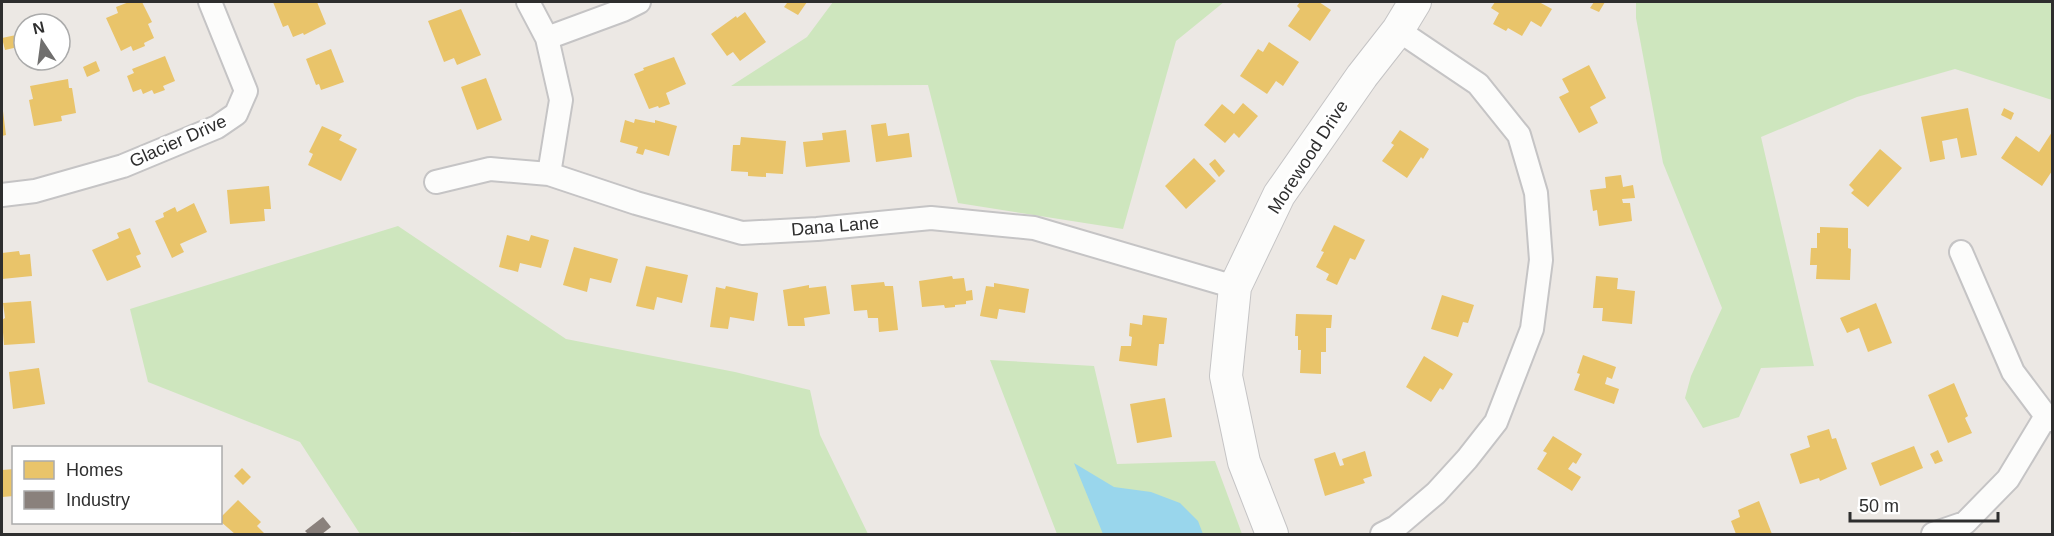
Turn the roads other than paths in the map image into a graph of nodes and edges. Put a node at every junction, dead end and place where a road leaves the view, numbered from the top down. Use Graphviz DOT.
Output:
graph roads {
  1 [pos="210,2"];
  2 [pos="528,2"];
  3 [pos="639,2"];
  4 [pos="1414,2"];
  5 [pos="1398,30"];
  6 [pos="547,38"];
  7 [pos="549,174"];
  8 [pos="436,182"];
  9 [pos="2,195"];
  10 [pos="1961,252"];
  11 [pos="1235,287"];
  12 [pos="2049,418"];
  13 [pos="1272,534"];
  14 [pos="1382,534"];
  15 [pos="1933,534"];
  1 -- 9 [label="street, Glacier Drive"];
  2 -- 6 [label="street"];
  3 -- 6 [label="street"];
  4 -- 5 [label="street, Morewood Drive"];
  5 -- 11 [label="street, Morewood Drive"];
  5 -- 14 [label="street"];
  6 -- 7 [label="street"];
  7 -- 8 [label="street, Dana Lane"];
  7 -- 11 [label="street, Dana Lane"];
  10 -- 12 [label="street"];
  11 -- 13 [label="street, Morewood Drive"];
  12 -- 15 [label="street"];
}
